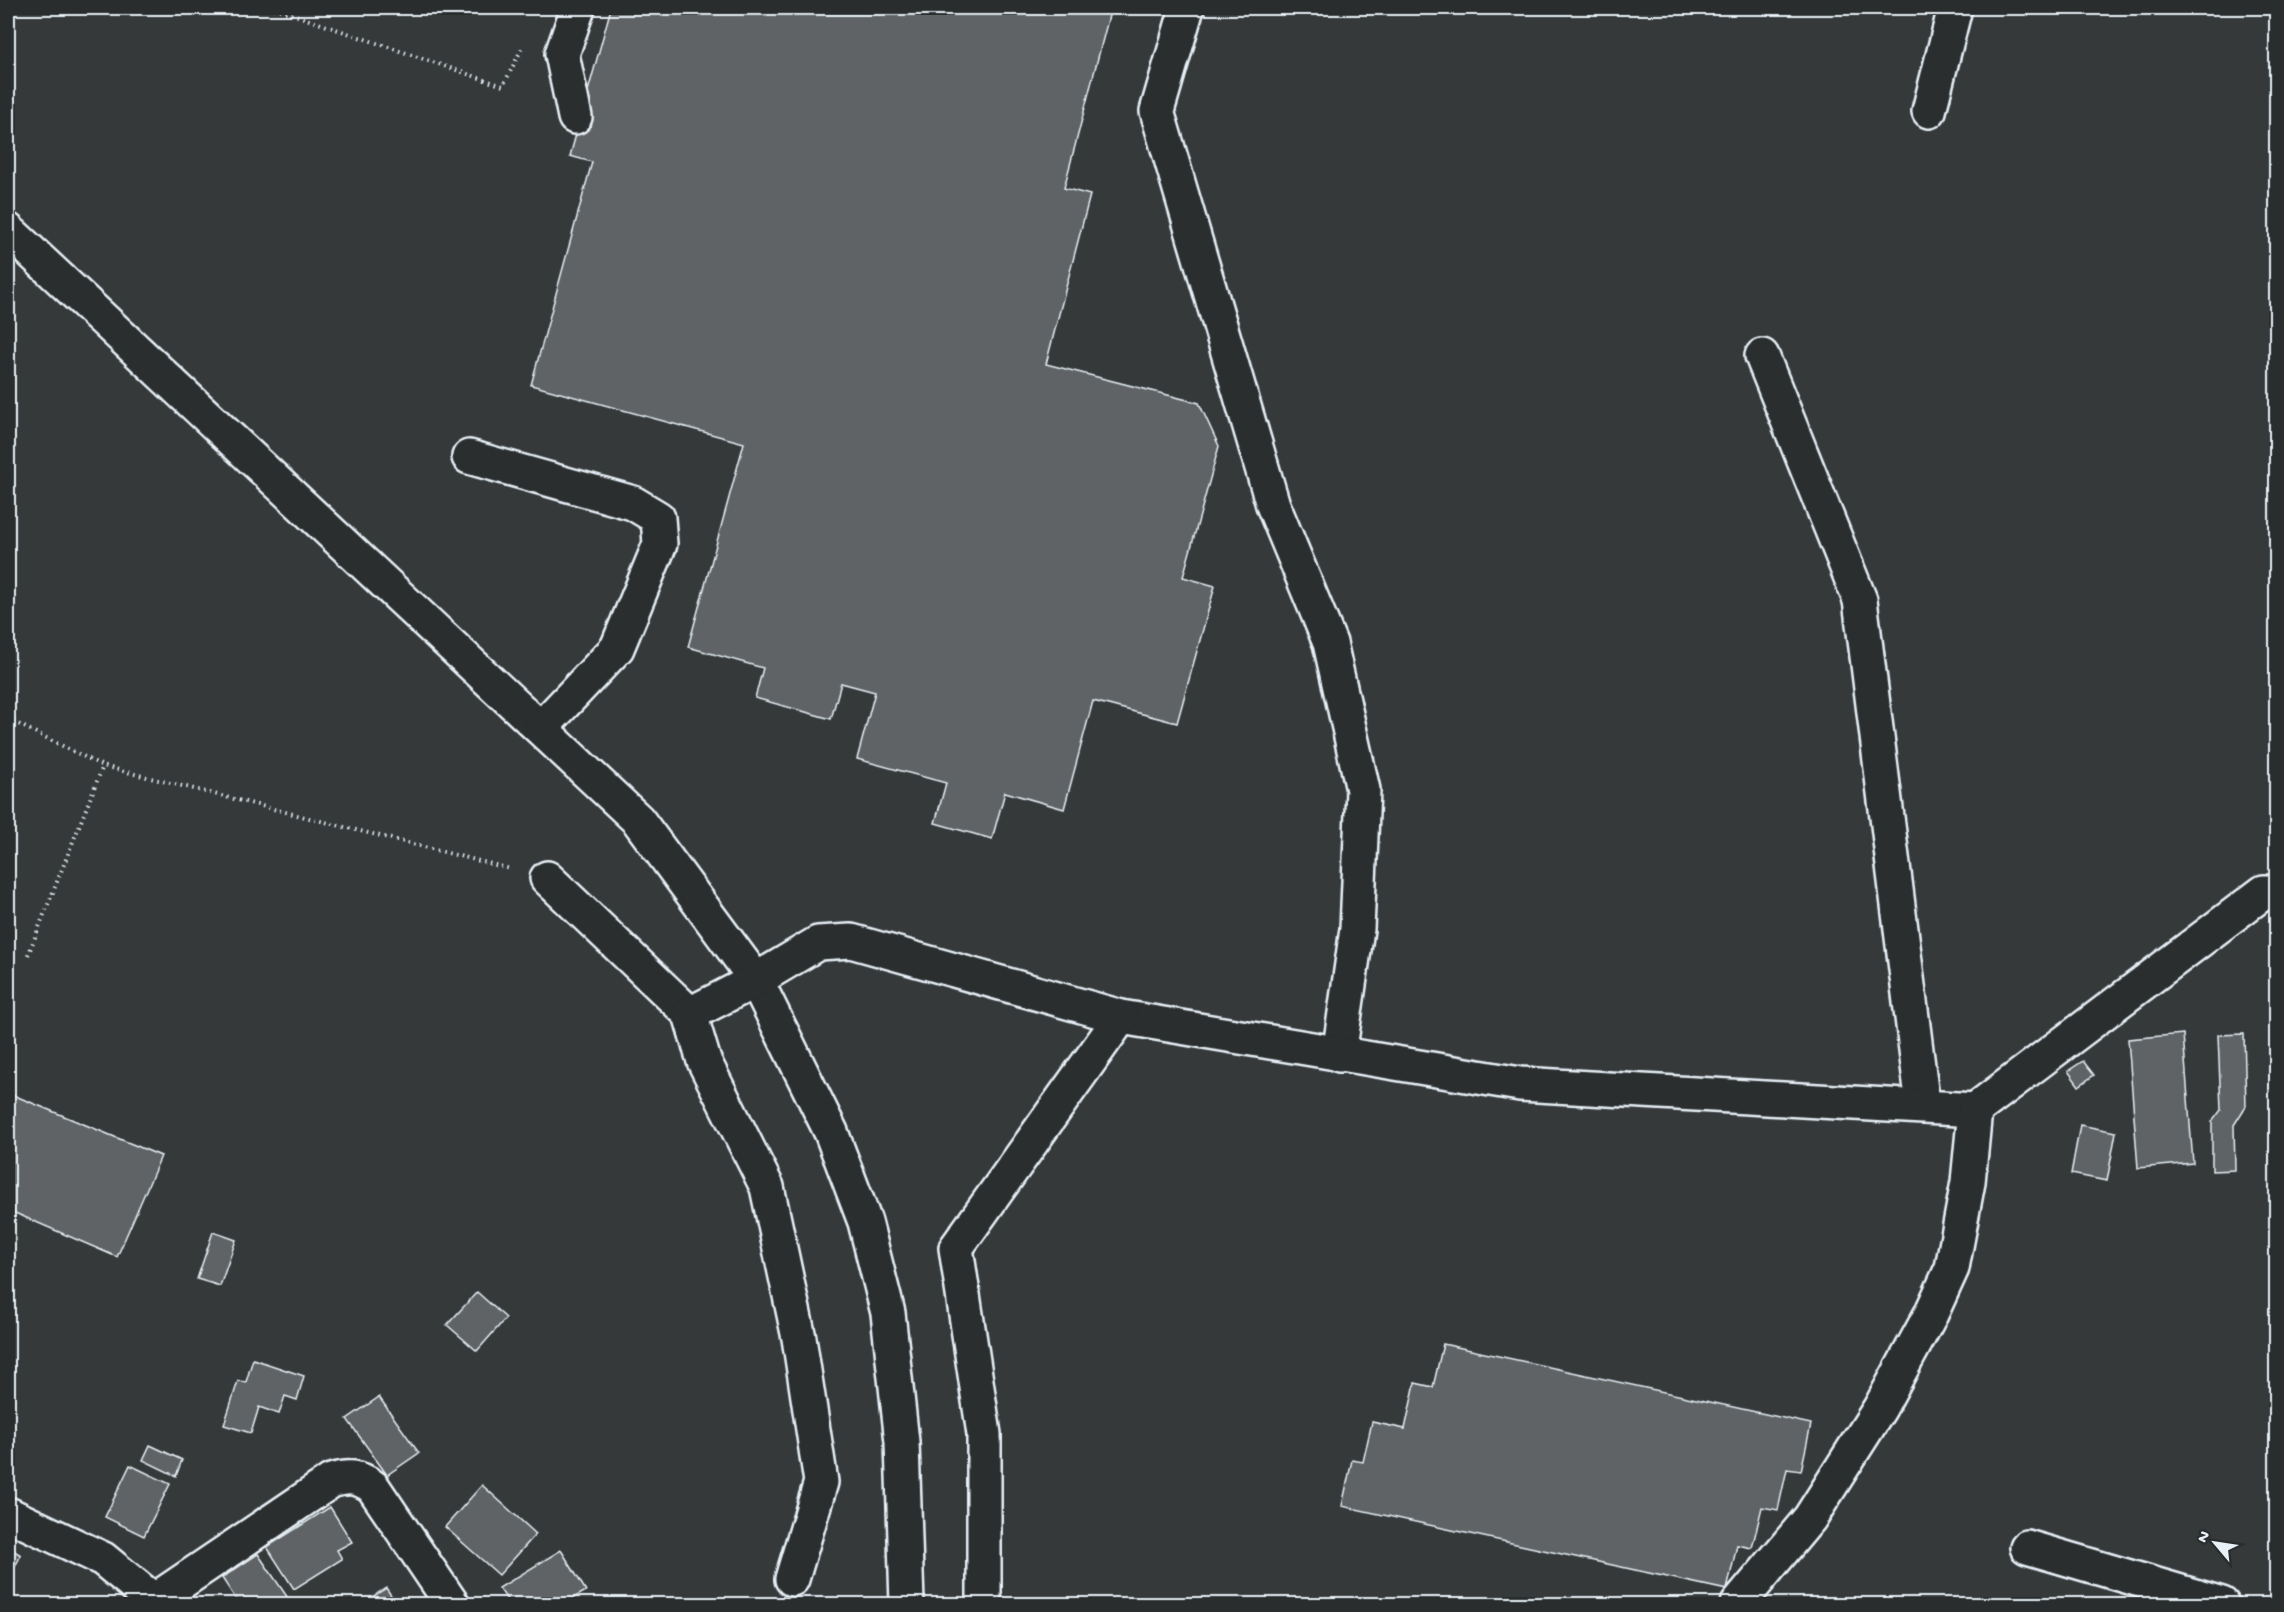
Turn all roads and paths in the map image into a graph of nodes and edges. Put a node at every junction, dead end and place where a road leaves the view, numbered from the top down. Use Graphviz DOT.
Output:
graph roads {
  1 [pos="274,8"];
  2 [pos="578,8"];
  3 [pos="1187,8"];
  4 [pos="1955,8"];
  5 [pos="523,46"];
  6 [pos="1929,111"];
  7 [pos="575,117"];
  8 [pos="8,230"];
  9 [pos="1762,356"];
  10 [pos="469,457"];
  11 [pos="8,719"];
  12 [pos="541,728"];
  13 [pos="103,766"];
  14 [pos="547,878"];
  15 [pos="2277,893"];
  16 [pos="28,955"];
  17 [pos="756,980"];
  18 [pos="690,1014"];
  19 [pos="1121,1017"];
  20 [pos="1340,1055"];
  21 [pos="1923,1106"];
  22 [pos="1975,1110"];
  23 [pos="8,1514"];
  24 [pos="2027,1546"];
  25 [pos="792,1579"];
  26 [pos="157,1602"];
  27 [pos="452,1605"];
  28 [pos="907,1605"];
  29 [pos="984,1605"];
  30 [pos="1738,1605"];
  31 [pos="2222,1605"];
  1 -- 5 [label="path"];
  2 -- 7 [label="street"];
  3 -- 20 [label="street"];
  4 -- 6 [label="street"];
  8 -- 12 [label="street"];
  9 -- 21 [label="street"];
  10 -- 12 [label="street"];
  11 -- 13 [label="path"];
  12 -- 17 [label="street"];
  13 -- 14 [label="path"];
  13 -- 16 [label="path"];
  14 -- 18 [label="street"];
  15 -- 22 [label="street"];
  17 -- 18 [label="street"];
  17 -- 19 [label="street"];
  17 -- 28 [label="street"];
  18 -- 25 [label="street"];
  19 -- 20 [label="street"];
  19 -- 29 [label="street"];
  20 -- 21 [label="street"];
  21 -- 22 [label="street"];
  22 -- 30 [label="street"];
  23 -- 26 [label="street"];
  24 -- 31 [label="street"];
  26 -- 27 [label="street"];
}
